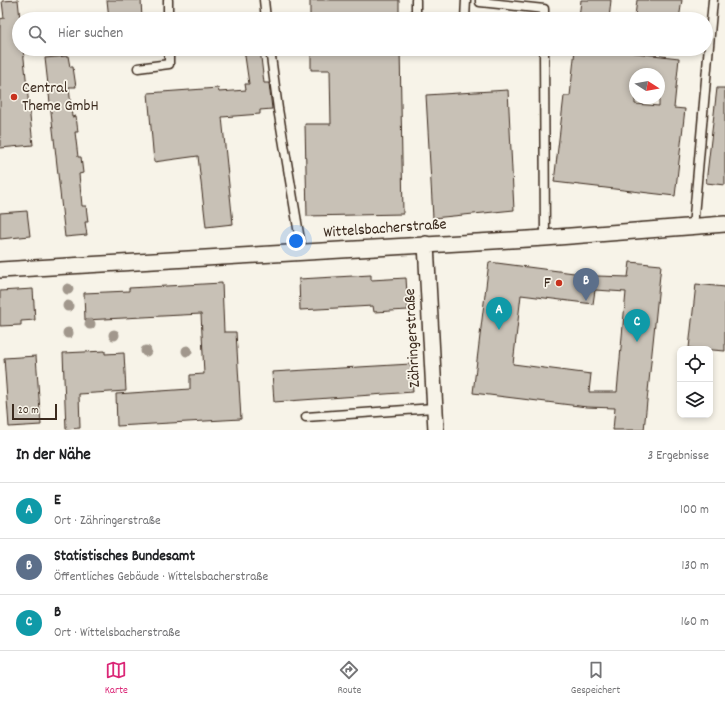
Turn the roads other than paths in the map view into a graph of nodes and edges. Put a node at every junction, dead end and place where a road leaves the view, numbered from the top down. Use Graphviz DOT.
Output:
graph roads {
  1 [pos="168,0"];
  2 [pos="264,0"];
  3 [pos="416,0"];
  4 [pos="466,0"];
  5 [pos="480,0"];
  6 [pos="713,0"];
  7 [pos="168,12"];
  8 [pos="265,12"];
  9 [pos="416,12"];
  10 [pos="465,12"];
  11 [pos="544,12"];
  12 [pos="712,12"];
  13 [pos="169,56"];
  14 [pos="271,56"];
  15 [pos="544,56"];
  16 [pos="708,56"];
  17 [pos="138,68"];
  18 [pos="725,224"];
  19 [pos="693,227"];
  20 [pos="545,238"];
  21 [pos="426,244"];
  22 [pos="302,252"];
  23 [pos="0,270"];
  24 [pos="434,408"];
  25 [pos="306,417"];
  26 [pos="436,430"];
  1 -- 7 [label="lane"];
  2 -- 8 [label="lane"];
  3 -- 9 [label="lane"];
  4 -- 10 [label="lane"];
  5 -- 11 [label="lane"];
  6 -- 12 [label="lane"];
  13 -- 17 [label="lane"];
  14 -- 22 [label="lane"];
  15 -- 20 [label="lane"];
  16 -- 19 [label="lane"];
  18 -- 19 [label="street, Wittelsbacherstraße"];
  19 -- 20 [label="street, Wittelsbacherstraße"];
  20 -- 21 [label="street, Wittelsbacherstraße"];
  21 -- 22 [label="street, Wittelsbacherstraße"];
  21 -- 24 [label="street, Zähringerstraße"];
  22 -- 23 [label="street, Wittelsbacherstraße"];
  24 -- 25 [label="lane"];
  24 -- 26 [label="street, Zähringerstraße"];
}
